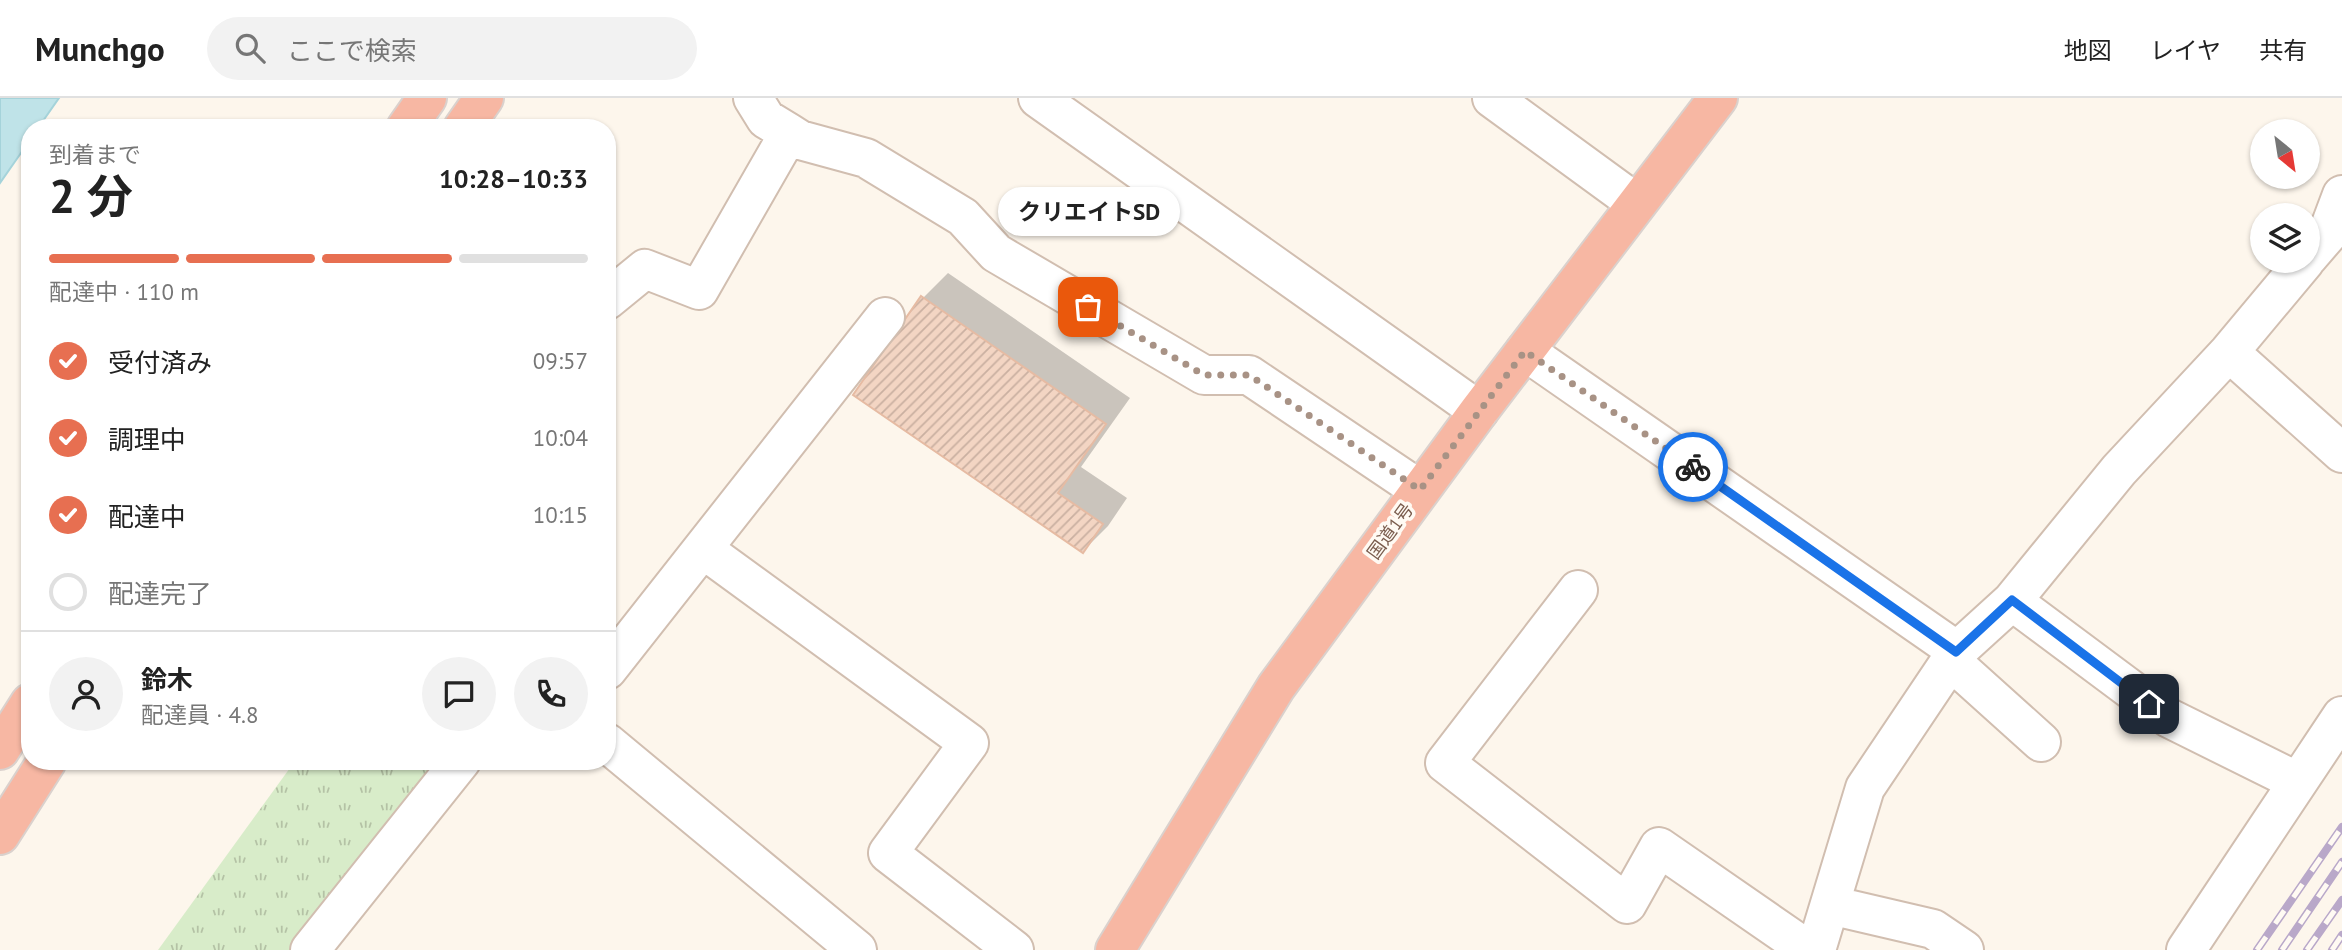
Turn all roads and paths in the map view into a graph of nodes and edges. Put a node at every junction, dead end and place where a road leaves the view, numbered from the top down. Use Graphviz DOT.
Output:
graph roads {
  1 [pos="427,98"];
  2 [pos="484,98"];
  3 [pos="753,98"];
  4 [pos="1038,98"];
  5 [pos="1492,98"];
  6 [pos="1718,98"];
  7 [pos="412,119"];
  8 [pos="469,119"];
  9 [pos="789,133"];
  10 [pos="2342,195"];
  11 [pos="1636,203"];
  12 [pos="2320,243"];
  13 [pos="2295,273"];
  14 [pos="616,293"];
  15 [pos="885,317"];
  16 [pos="1525,351"];
  17 [pos="2228,352"];
  18 [pos="1479,411"];
  19 [pos="2342,453"];
  20 [pos="1420,490"];
  21 [pos="703,549"];
  22 [pos="1578,590"];
  23 [pos="2012,600"];
  24 [pos="1954,656"];
  25 [pos="616,659"];
  26 [pos="2342,716"];
  27 [pos="21,717"];
  28 [pos="2041,742"];
  29 [pos="0,750"];
  30 [pos="616,750"];
  31 [pos="41,770"];
  32 [pos="454,770"];
  33 [pos="2298,782"];
  34 [pos="0,835"];
  35 [pos="1830,905"];
  36 [pos="310,950"];
  37 [pos="857,950"];
  38 [pos="1014,950"];
  39 [pos="1115,950"];
  40 [pos="1808,950"];
  41 [pos="1816,950"];
  42 [pos="1964,950"];
  43 [pos="2186,950"];
  1 -- 7 [label="highway"];
  2 -- 8 [label="highway"];
  3 -- 9 [label="street"];
  4 -- 18 [label="street"];
  5 -- 11 [label="street"];
  6 -- 11 [label="highway, 国道1号"];
  9 -- 14 [label="street"];
  9 -- 20 [label="street"];
  10 -- 12 [label="street"];
  11 -- 16 [label="highway, 国道1号"];
  13 -- 17 [label="street"];
  15 -- 21 [label="street"];
  16 -- 18 [label="highway, 国道1号"];
  16 -- 24 [label="street"];
  17 -- 19 [label="street"];
  17 -- 23 [label="street"];
  18 -- 20 [label="highway, 国道1号"];
  20 -- 39 [label="highway, 国道1号"];
  21 -- 25 [label="street"];
  21 -- 38 [label="street"];
  22 -- 40 [label="street"];
  23 -- 24 [label="street"];
  23 -- 33 [label="street"];
  24 -- 28 [label="street"];
  24 -- 35 [label="street"];
  26 -- 33 [label="street"];
  27 -- 29 [label="highway"];
  30 -- 37 [label="street"];
  31 -- 34 [label="highway"];
  32 -- 36 [label="street"];
  33 -- 43 [label="street"];
  35 -- 41 [label="street"];
  35 -- 42 [label="street"];
}
